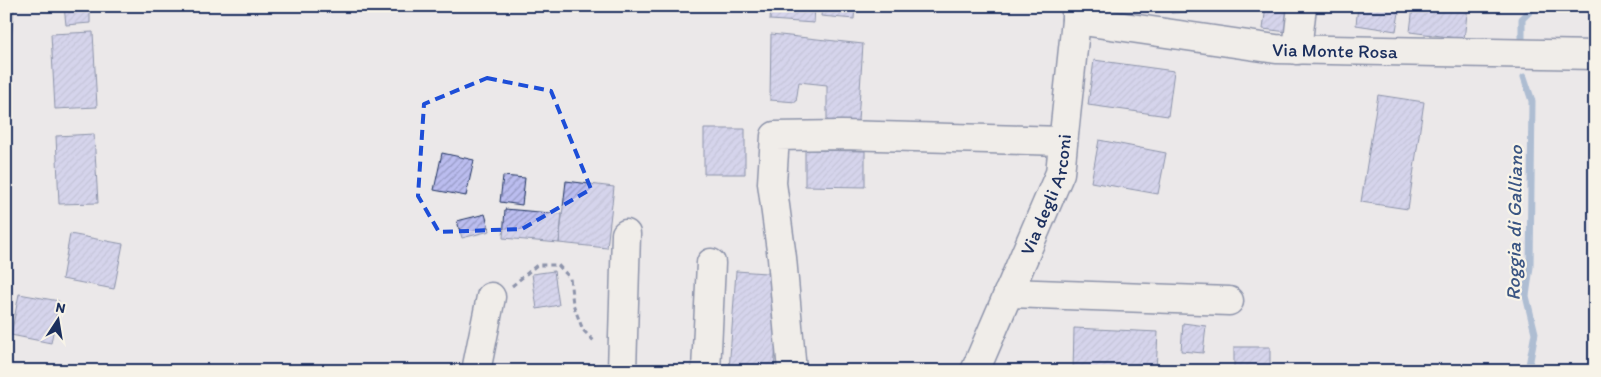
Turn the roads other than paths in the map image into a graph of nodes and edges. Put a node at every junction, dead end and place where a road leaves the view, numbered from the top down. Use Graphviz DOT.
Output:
graph roads {
  1 [pos="1302,6"];
  2 [pos="1076,13"];
  3 [pos="1297,50"];
  4 [pos="1595,54"];
  5 [pos="1063,141"];
  6 [pos="626,234"];
  7 [pos="711,263"];
  8 [pos="1008,292"];
  9 [pos="492,297"];
  10 [pos="1230,301"];
  11 [pos="476,371"];
  12 [pos="622,371"];
  13 [pos="706,371"];
  14 [pos="792,371"];
  15 [pos="975,371"];
  1 -- 3 [label="street"];
  2 -- 3 [label="street, Via Monte Rosa"];
  2 -- 5 [label="street, Via degli Arconi"];
  3 -- 4 [label="street, Via Monte Rosa"];
  5 -- 8 [label="street, Via degli Arconi"];
  5 -- 14 [label="street"];
  6 -- 12 [label="street"];
  7 -- 13 [label="street"];
  8 -- 10 [label="street"];
  8 -- 15 [label="street, Via degli Arconi"];
  9 -- 11 [label="street"];
}
